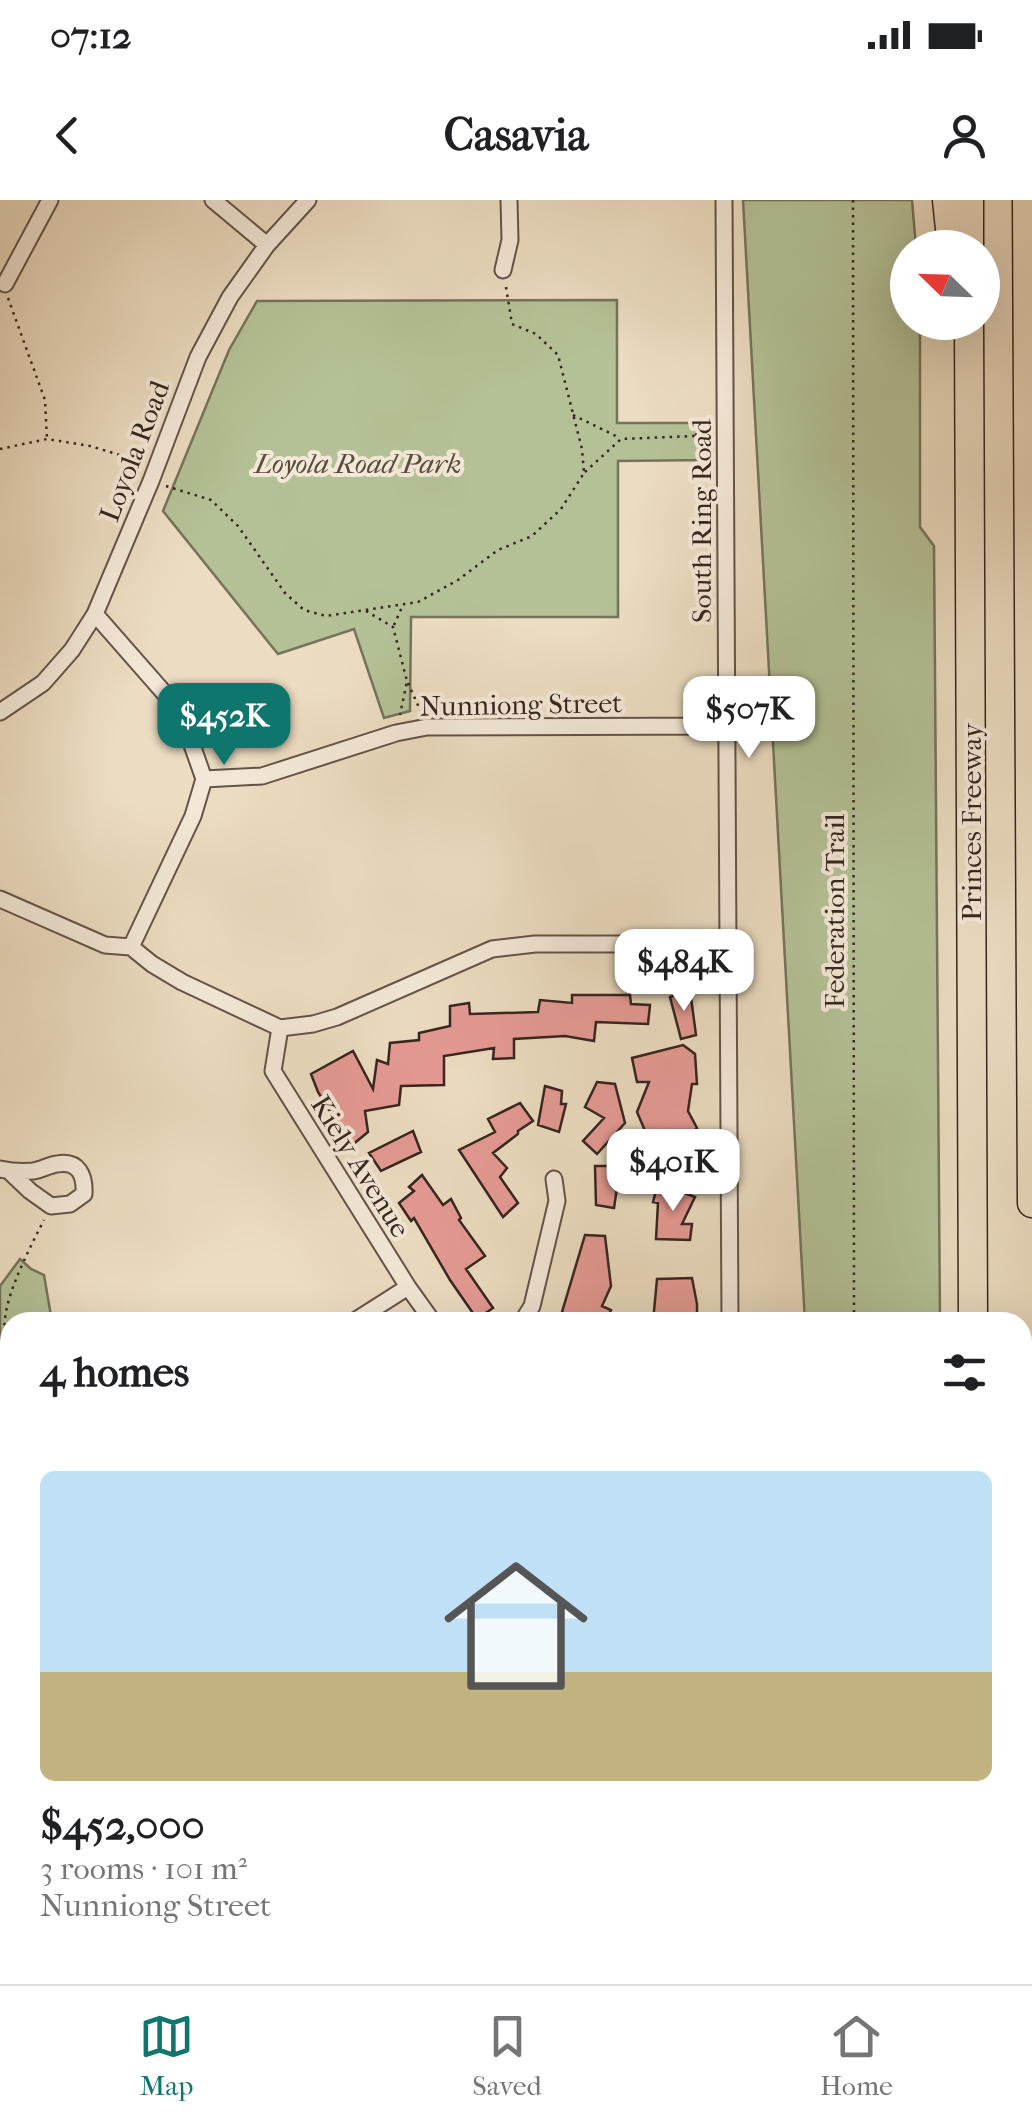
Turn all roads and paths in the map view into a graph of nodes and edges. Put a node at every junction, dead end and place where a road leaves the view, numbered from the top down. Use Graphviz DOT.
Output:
graph roads {
  1 [pos="50,200"];
  2 [pos="213,200"];
  3 [pos="308,200"];
  4 [pos="510,200"];
  5 [pos="724,200"];
  6 [pos="853,200"];
  7 [pos="947,200"];
  8 [pos="968,200"];
  9 [pos="1027,200"];
  10 [pos="950,230"];
  11 [pos="969,230"];
  12 [pos="267,245"];
  13 [pos="503,270"];
  14 [pos="5,284"];
  15 [pos="962,340"];
  16 [pos="969,340"];
  17 [pos="573,414"];
  18 [pos="970,418"];
  19 [pos="621,439"];
  20 [pos="47,440"];
  21 [pos="0,449"];
  22 [pos="726,458"];
  23 [pos="584,473"];
  24 [pos="154,474"];
  25 [pos="403,604"];
  26 [pos="365,610"];
  27 [pos="95,614"];
  28 [pos="393,627"];
  29 [pos="408,681"];
  30 [pos="0,712"];
  31 [pos="727,726"];
  32 [pos="427,727"];
  33 [pos="396,733"];
  34 [pos="204,779"];
  35 [pos="0,898"];
  36 [pos="728,944"];
  37 [pos="132,947"];
  38 [pos="280,1028"];
  39 [pos="5,1170"];
  40 [pos="554,1179"];
  41 [pos="1032,1203"];
  42 [pos="52,1206"];
  43 [pos="408,1287"];
  44 [pos="6,1312"];
  45 [pos="369,1312"];
  46 [pos="427,1312"];
  47 [pos="528,1312"];
  48 [pos="730,1312"];
  49 [pos="854,1312"];
  50 [pos="973,1312"];
  1 -- 14 [label="street"];
  2 -- 12 [label="street"];
  3 -- 12 [label="street, Loyola Road"];
  4 -- 13 [label="street"];
  5 -- 22 [label="street, South Ring Road"];
  6 -- 49 [label="path, Federation Trail"];
  7 -- 10 [label="highway"];
  8 -- 11 [label="highway"];
  9 -- 41 [label="highway"];
  12 -- 24 [label="street, Loyola Road"];
  13 -- 17 [label="path"];
  14 -- 20 [label="path"];
  15 -- 18 [label="highway"];
  16 -- 18 [label="highway, Princes Freeway"];
  17 -- 19 [label="path"];
  17 -- 23 [label="path"];
  18 -- 50 [label="highway, Princes Freeway"];
  19 -- 22 [label="path"];
  19 -- 23 [label="path"];
  20 -- 21 [label="path"];
  20 -- 24 [label="path"];
  22 -- 31 [label="street, South Ring Road"];
  23 -- 25 [label="path"];
  24 -- 26 [label="path"];
  24 -- 27 [label="street, Loyola Road"];
  25 -- 26 [label="path"];
  25 -- 28 [label="path"];
  26 -- 28 [label="path"];
  27 -- 30 [label="street, Loyola Road"];
  27 -- 34 [label="street"];
  28 -- 29 [label="path"];
  29 -- 32 [label="path"];
  29 -- 33 [label="path"];
  31 -- 32 [label="street, Nunniong Street"];
  31 -- 36 [label="street, South Ring Road"];
  32 -- 33 [label="street, Nunniong Street"];
  33 -- 34 [label="street, Nunniong Street"];
  34 -- 37 [label="street"];
  35 -- 37 [label="street"];
  36 -- 38 [label="street"];
  36 -- 48 [label="street, South Ring Road"];
  37 -- 38 [label="street"];
  38 -- 43 [label="street, Kiely Avenue"];
  39 -- 42 [label="street"];
  39 -- 42 [label="street"];
  40 -- 47 [label="street"];
  42 -- 44 [label="path"];
  43 -- 45 [label="street"];
  43 -- 46 [label="street, Kiely Avenue"];
}
